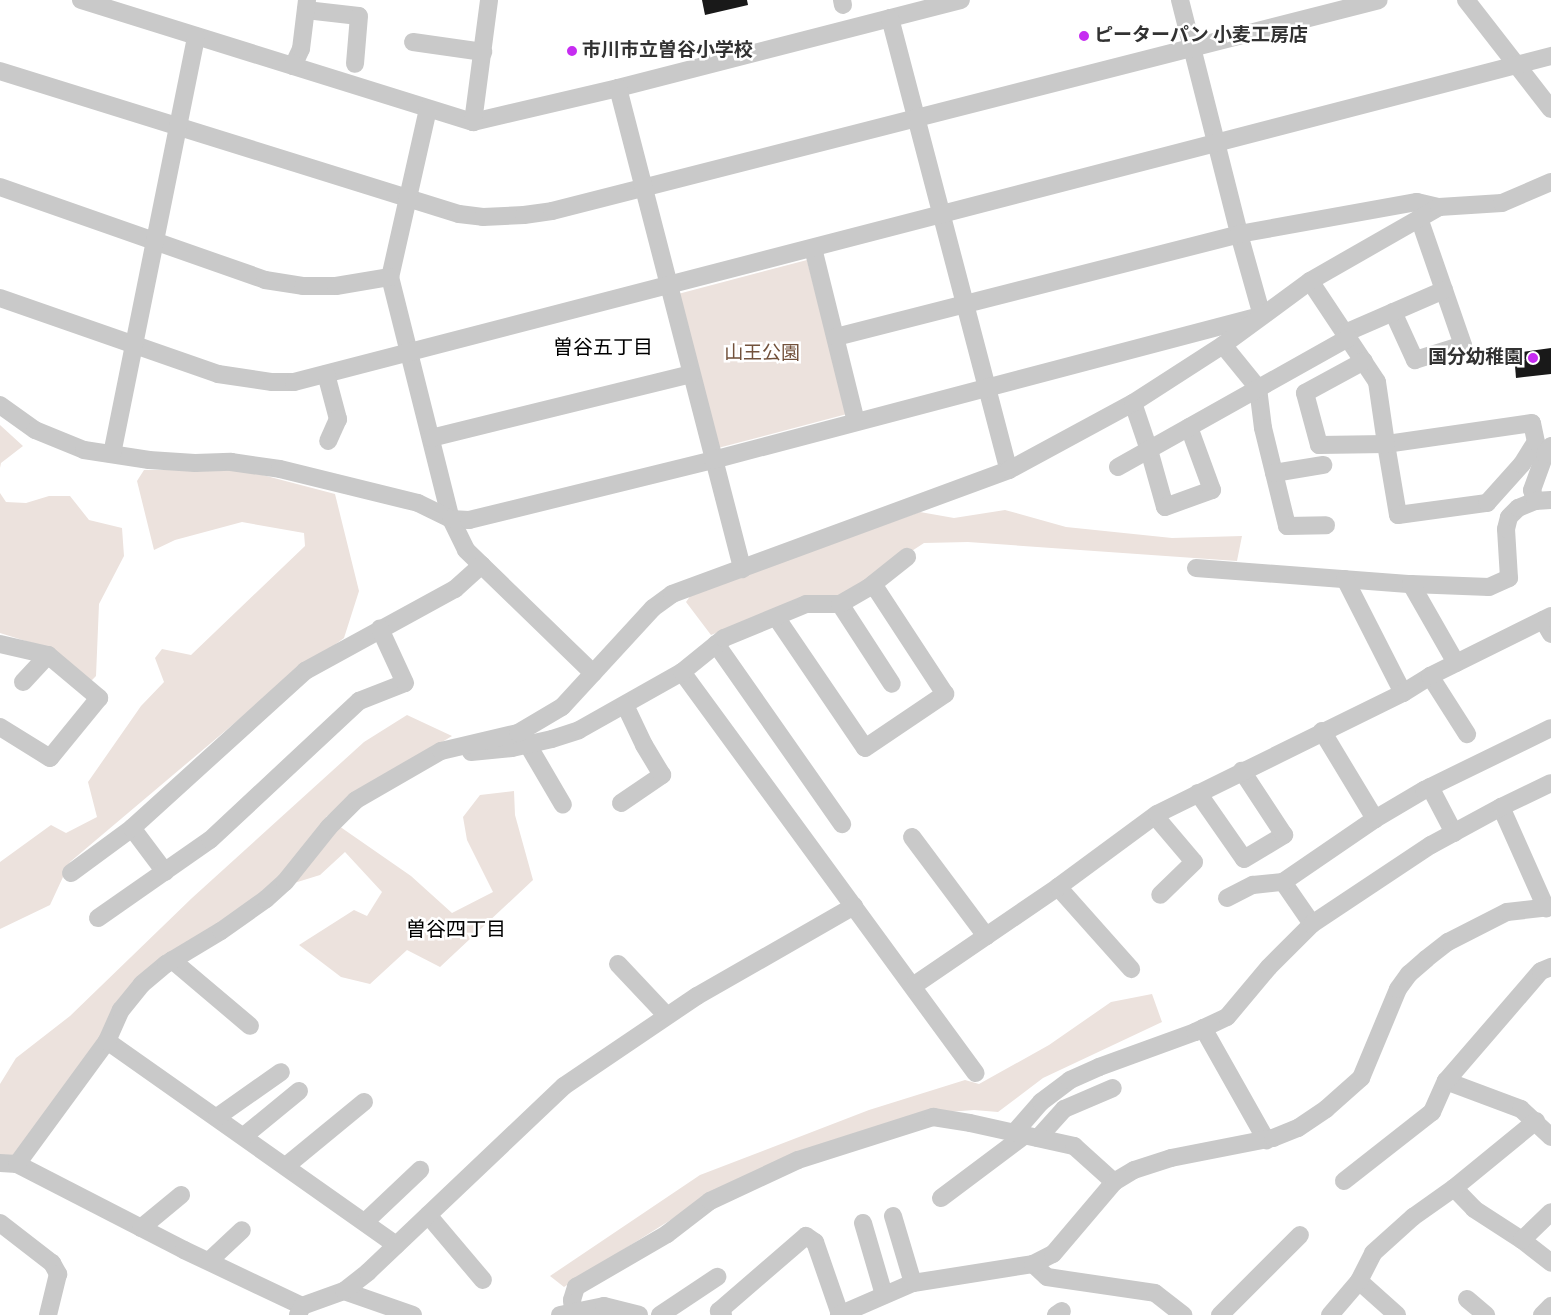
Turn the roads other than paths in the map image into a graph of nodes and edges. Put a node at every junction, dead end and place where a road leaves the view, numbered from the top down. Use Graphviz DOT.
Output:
graph roads {
  1 [pos="81,0"];
  2 [pos="489,0"];
  3 [pos="961,0"];
  4 [pos="1180,0"];
  5 [pos="1379,0"];
  6 [pos="1466,0"];
  7 [pos="306,5"];
  8 [pos="122,6"];
  9 [pos="890,18"];
  10 [pos="196,36"];
  11 [pos="413,42"];
  12 [pos="1192,48"];
  13 [pos="483,52"];
  14 [pos="1551,56"];
  15 [pos="355,64"];
  16 [pos="1516,65"];
  17 [pos="293,66"];
  18 [pos="0,71"];
  19 [pos="618,88"];
  20 [pos="428,109"];
  21 [pos="1551,110"];
  22 [pos="916,117"];
  23 [pos="473,122"];
  24 [pos="178,128"];
  25 [pos="1217,144"];
  26 [pos="1551,182"];
  27 [pos="0,186"];
  28 [pos="643,187"];
  29 [pos="408,200"];
  30 [pos="1439,207"];
  31 [pos="942,214"];
  32 [pos="1419,218"];
  33 [pos="1239,234"];
  34 [pos="156,242"];
  35 [pos="813,248"];
  36 [pos="390,277"];
  37 [pos="1310,280"];
  38 [pos="669,286"];
  39 [pos="1444,290"];
  40 [pos="0,298"];
  41 [pos="965,303"];
  42 [pos="1393,312"];
  43 [pos="1262,316"];
  44 [pos="1346,336"];
  45 [pos="836,337"];
  46 [pos="1223,345"];
  47 [pos="133,346"];
  48 [pos="409,353"];
  49 [pos="1364,361"];
  50 [pos="326,374"];
  51 [pos="691,374"];
  52 [pos="988,388"];
  53 [pos="1258,388"];
  54 [pos="1133,403"];
  55 [pos="0,405"];
  56 [pos="856,422"];
  57 [pos="1189,427"];
  58 [pos="431,438"];
  59 [pos="328,441"];
  60 [pos="1386,444"];
  61 [pos="1551,446"];
  62 [pos="1149,450"];
  63 [pos="112,454"];
  64 [pos="713,460"];
  65 [pos="1323,465"];
  66 [pos="1118,467"];
  67 [pos="1009,470"];
  68 [pos="1274,473"];
  69 [pos="1543,500"];
  70 [pos="451,519"];
  71 [pos="1326,526"];
  72 [pos="907,558"];
  73 [pos="482,565"];
  74 [pos="1196,568"];
  75 [pos="742,569"];
  76 [pos="1345,579"];
  77 [pos="873,584"];
  78 [pos="1411,584"];
  79 [pos="840,604"];
  80 [pos="776,617"];
  81 [pos="1548,623"];
  82 [pos="380,629"];
  83 [pos="0,644"];
  84 [pos="716,644"];
  85 [pos="48,655"];
  86 [pos="1456,663"];
  87 [pos="682,672"];
  88 [pos="594,673"];
  89 [pos="1430,676"];
  90 [pos="23,682"];
  91 [pos="892,684"];
  92 [pos="1403,693"];
  93 [pos="625,704"];
  94 [pos="0,727"];
  95 [pos="1551,728"];
  96 [pos="1322,731"];
  97 [pos="1467,734"];
  98 [pos="528,745"];
  99 [pos="441,751"];
  100 [pos="1242,771"];
  101 [pos="1551,783"];
  102 [pos="1430,787"];
  103 [pos="1198,793"];
  104 [pos="622,802"];
  105 [pos="563,805"];
  106 [pos="1501,807"];
  107 [pos="1155,816"];
  108 [pos="1376,819"];
  109 [pos="842,824"];
  110 [pos="132,828"];
  111 [pos="1454,832"];
  112 [pos="912,837"];
  113 [pos="165,872"];
  114 [pos="71,874"];
  115 [pos="1283,882"];
  116 [pos="1058,887"];
  117 [pos="1160,895"];
  118 [pos="1227,898"];
  119 [pos="854,906"];
  120 [pos="1548,907"];
  121 [pos="98,918"];
  122 [pos="1312,924"];
  123 [pos="986,936"];
  124 [pos="172,960"];
  125 [pos="618,964"];
  126 [pos="1551,967"];
  127 [pos="1131,969"];
  128 [pos="914,986"];
  129 [pos="666,1016"];
  130 [pos="250,1026"];
  131 [pos="1203,1028"];
  132 [pos="107,1041"];
  133 [pos="281,1072"];
  134 [pos="975,1073"];
  135 [pos="1446,1081"];
  136 [pos="1113,1088"];
  137 [pos="299,1091"];
  138 [pos="364,1102"];
  139 [pos="217,1117"];
  140 [pos="1536,1121"];
  141 [pos="1025,1135"];
  142 [pos="244,1136"];
  143 [pos="1551,1137"];
  144 [pos="1266,1140"];
  145 [pos="9,1163"];
  146 [pos="286,1166"];
  147 [pos="420,1170"];
  148 [pos="1344,1181"];
  149 [pos="1114,1182"];
  150 [pos="1454,1188"];
  151 [pos="181,1195"];
  152 [pos="941,1198"];
  153 [pos="1551,1212"];
  154 [pos="428,1215"];
  155 [pos="893,1216"];
  156 [pos="365,1222"];
  157 [pos="0,1223"];
  158 [pos="863,1223"];
  159 [pos="140,1228"];
  160 [pos="242,1230"];
  161 [pos="1300,1235"];
  162 [pos="1522,1240"];
  163 [pos="396,1244"];
  164 [pos="209,1261"];
  165 [pos="1551,1263"];
  166 [pos="1033,1264"];
  167 [pos="717,1277"];
  168 [pos="483,1280"];
  169 [pos="1359,1281"];
  170 [pos="913,1283"];
  171 [pos="344,1291"];
  172 [pos="884,1295"];
  173 [pos="1467,1299"];
  174 [pos="1551,1306"];
  175 [pos="300,1310"];
  176 [pos="567,1313"];
  177 [pos="1176,1313"];
  178 [pos="48,1315"];
  179 [pos="413,1315"];
  180 [pos="639,1315"];
  181 [pos="660,1315"];
  182 [pos="723,1315"];
  183 [pos="840,1315"];
  184 [pos="1220,1315"];
  185 [pos="1330,1315"];
  186 [pos="1397,1315"];
  187 [pos="1486,1315"];
  188 [pos="1542,1315"];
  1 -- 8 [label="street"];
  2 -- 13 [label="street"];
  3 -- 9 [label="street"];
  4 -- 12 [label="street"];
  5 -- 12 [label="street"];
  6 -- 16 [label="street"];
  7 -- 15 [label="street"];
  7 -- 17 [label="street"];
  8 -- 10 [label="street"];
  9 -- 19 [label="street"];
  9 -- 22 [label="street"];
  10 -- 17 [label="street"];
  10 -- 24 [label="street"];
  11 -- 13 [label="street"];
  12 -- 22 [label="street"];
  12 -- 25 [label="street"];
  13 -- 23 [label="street"];
  14 -- 16 [label="street"];
  16 -- 21 [label="street"];
  16 -- 25 [label="street"];
  17 -- 20 [label="street"];
  18 -- 24 [label="street"];
  19 -- 23 [label="street"];
  19 -- 28 [label="street"];
  20 -- 23 [label="street"];
  20 -- 29 [label="street"];
  22 -- 28 [label="street"];
  22 -- 31 [label="street"];
  24 -- 29 [label="street"];
  24 -- 34 [label="street"];
  25 -- 31 [label="street"];
  25 -- 33 [label="street"];
  26 -- 30 [label="street"];
  27 -- 34 [label="street"];
  28 -- 29 [label="street"];
  28 -- 38 [label="street"];
  29 -- 36 [label="street"];
  30 -- 32 [label="street"];
  30 -- 33 [label="street"];
  31 -- 35 [label="street"];
  31 -- 41 [label="street"];
  32 -- 37 [label="street"];
  32 -- 39 [label="street"];
  33 -- 41 [label="street"];
  33 -- 43 [label="street"];
  34 -- 36 [label="street"];
  34 -- 47 [label="street"];
  35 -- 38 [label="street"];
  35 -- 45 [label="street"];
  36 -- 48 [label="street"];
  37 -- 43 [label="street"];
  37 -- 44 [label="street"];
  38 -- 48 [label="street"];
  38 -- 51 [label="street"];
  39 -- 42 [label="street"];
  39 -- 42 [label="street"];
  40 -- 47 [label="street"];
  41 -- 45 [label="street"];
  41 -- 52 [label="street"];
  42 -- 44 [label="street"];
  43 -- 46 [label="street"];
  43 -- 52 [label="street"];
  44 -- 49 [label="street"];
  44 -- 53 [label="street"];
  45 -- 56 [label="street"];
  46 -- 53 [label="street"];
  46 -- 54 [label="street"];
  47 -- 50 [label="street"];
  47 -- 63 [label="street"];
  48 -- 50 [label="street"];
  48 -- 58 [label="street"];
  49 -- 60 [label="street"];
  49 -- 60 [label="street"];
  50 -- 59 [label="street"];
  51 -- 58 [label="street"];
  51 -- 64 [label="street"];
  52 -- 56 [label="street"];
  52 -- 67 [label="street"];
  53 -- 57 [label="street"];
  53 -- 68 [label="street"];
  54 -- 62 [label="street"];
  54 -- 67 [label="street"];
  55 -- 63 [label="street"];
  56 -- 64 [label="street"];
  57 -- 62 [label="street"];
  57 -- 62 [label="street"];
  58 -- 70 [label="street"];
  60 -- 60 [label="street"];
  61 -- 69 [label="street"];
  62 -- 66 [label="street"];
  63 -- 70 [label="street"];
  64 -- 70 [label="street"];
  64 -- 75 [label="street"];
  65 -- 68 [label="street"];
  67 -- 75 [label="street"];
  68 -- 71 [label="street"];
  69 -- 78 [label="street"];
  70 -- 73 [label="street"];
  72 -- 77 [label="street"];
  73 -- 82 [label="street"];
  73 -- 88 [label="street"];
  74 -- 76 [label="street"];
  75 -- 88 [label="street"];
  76 -- 78 [label="street"];
  76 -- 92 [label="street"];
  77 -- 79 [label="street"];
  77 -- 80 [label="street"];
  78 -- 86 [label="street"];
  79 -- 80 [label="street"];
  79 -- 91 [label="street"];
  80 -- 84 [label="street"];
  81 -- 86 [label="street"];
  82 -- 110 [label="street"];
  82 -- 113 [label="street"];
  83 -- 85 [label="street"];
  84 -- 87 [label="street"];
  84 -- 109 [label="street"];
  85 -- 90 [label="street"];
  85 -- 94 [label="street"];
  86 -- 89 [label="street"];
  87 -- 93 [label="street"];
  87 -- 119 [label="street"];
  88 -- 99 [label="street"];
  89 -- 92 [label="street"];
  89 -- 97 [label="street"];
  92 -- 96 [label="street"];
  93 -- 98 [label="street"];
  93 -- 104 [label="street"];
  95 -- 102 [label="street"];
  96 -- 100 [label="street"];
  96 -- 108 [label="street"];
  98 -- 99 [label="street"];
  98 -- 105 [label="street"];
  99 -- 124 [label="street"];
  100 -- 103 [label="street"];
  100 -- 103 [label="street"];
  101 -- 106 [label="street"];
  102 -- 108 [label="street"];
  102 -- 111 [label="street"];
  103 -- 107 [label="street"];
  106 -- 111 [label="street"];
  106 -- 120 [label="street"];
  107 -- 116 [label="street"];
  107 -- 117 [label="street"];
  108 -- 115 [label="street"];
  110 -- 113 [label="street"];
  110 -- 114 [label="street"];
  111 -- 122 [label="street"];
  112 -- 123 [label="street"];
  113 -- 121 [label="street"];
  115 -- 118 [label="street"];
  115 -- 122 [label="street"];
  116 -- 123 [label="street"];
  116 -- 127 [label="street"];
  119 -- 128 [label="street"];
  119 -- 129 [label="street"];
  120 -- 144 [label="street"];
  122 -- 131 [label="street"];
  123 -- 128 [label="street"];
  124 -- 130 [label="street"];
  124 -- 132 [label="street"];
  125 -- 129 [label="street"];
  126 -- 135 [label="street"];
  128 -- 134 [label="street"];
  129 -- 154 [label="street"];
  131 -- 141 [label="street"];
  131 -- 144 [label="street"];
  132 -- 139 [label="street"];
  132 -- 145 [label="street"];
  133 -- 139 [label="street"];
  135 -- 140 [label="street"];
  135 -- 148 [label="street"];
  136 -- 141 [label="street"];
  137 -- 142 [label="street"];
  138 -- 146 [label="street"];
  139 -- 142 [label="street"];
  140 -- 143 [label="street"];
  140 -- 150 [label="street"];
  141 -- 149 [label="street"];
  141 -- 152 [label="street"];
  141 -- 176 [label="street"];
  142 -- 146 [label="street"];
  144 -- 149 [label="street"];
  145 -- 159 [label="street"];
  146 -- 156 [label="street"];
  147 -- 156 [label="street"];
  149 -- 166 [label="street"];
  150 -- 162 [label="street"];
  150 -- 169 [label="street"];
  151 -- 159 [label="street"];
  153 -- 162 [label="street"];
  154 -- 163 [label="street"];
  154 -- 168 [label="street"];
  155 -- 170 [label="street"];
  156 -- 163 [label="street"];
  157 -- 178 [label="street"];
  158 -- 172 [label="street"];
  159 -- 164 [label="street"];
  160 -- 164 [label="street"];
  161 -- 184 [label="street"];
  162 -- 165 [label="street"];
  163 -- 171 [label="street"];
  164 -- 175 [label="street"];
  166 -- 170 [label="street"];
  166 -- 177 [label="street"];
  167 -- 181 [label="street"];
  169 -- 185 [label="street"];
  169 -- 186 [label="street"];
  170 -- 172 [label="street"];
  171 -- 175 [label="street"];
  171 -- 179 [label="street"];
  172 -- 183 [label="street"];
  173 -- 187 [label="street"];
  174 -- 188 [label="street"];
  176 -- 180 [label="street"];
  182 -- 183 [label="street"];
}
